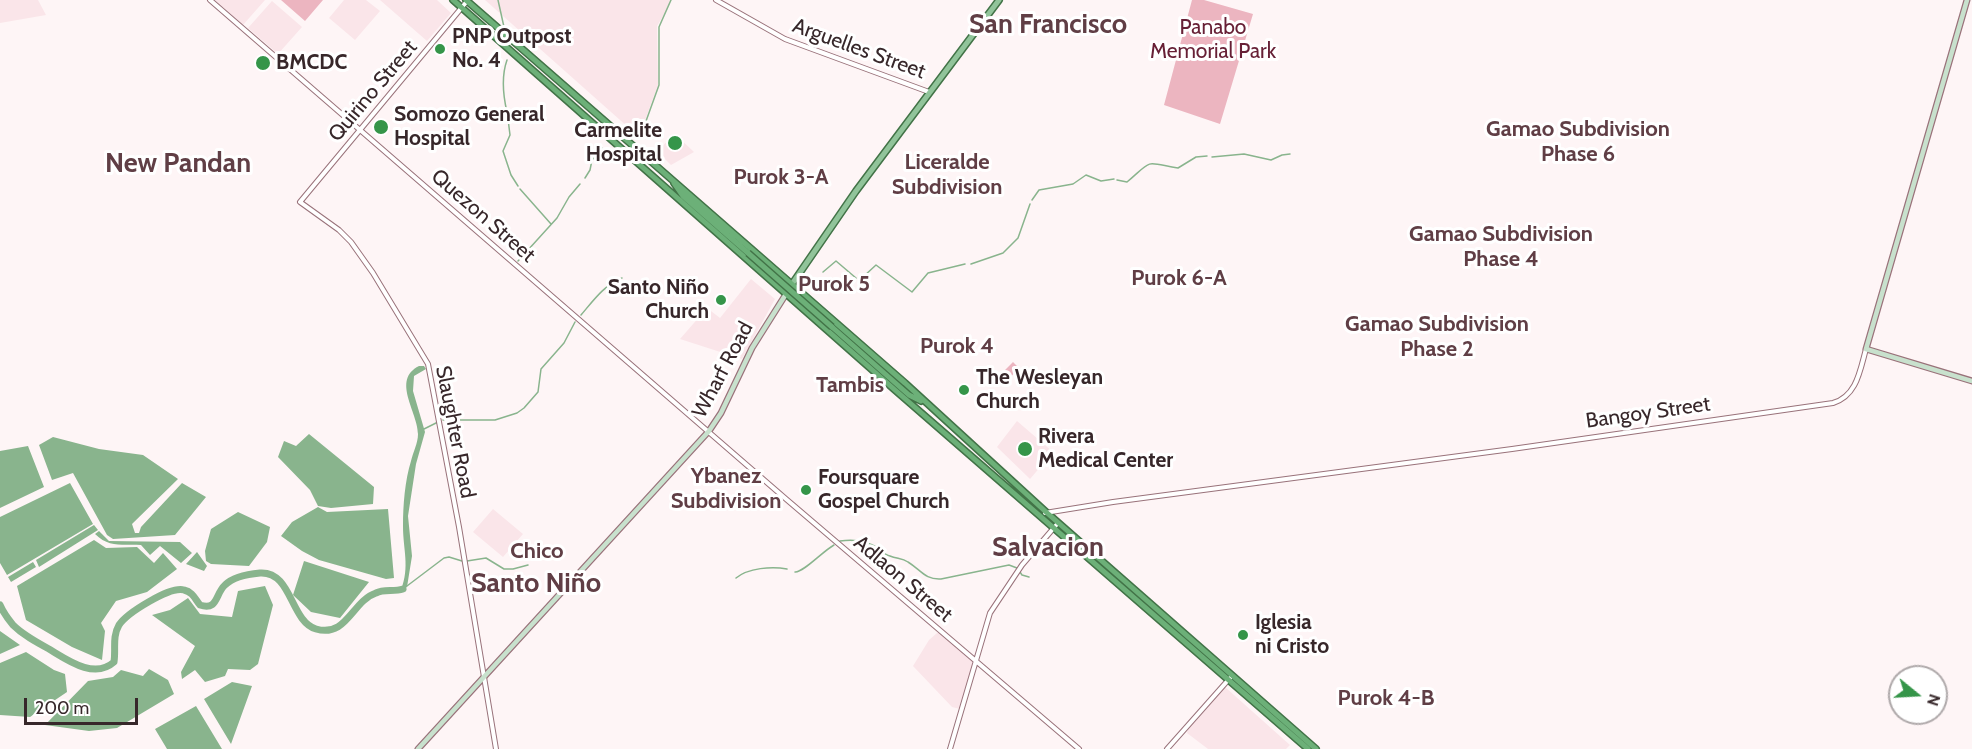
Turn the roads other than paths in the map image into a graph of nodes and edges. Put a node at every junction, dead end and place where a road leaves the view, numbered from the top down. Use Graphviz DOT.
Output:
graph roads {
  1 [pos="210,0"];
  2 [pos="453,0"];
  3 [pos="467,0"];
  4 [pos="716,0"];
  5 [pos="999,0"];
  6 [pos="1966,0"];
  7 [pos="461,8"];
  8 [pos="929,92"];
  9 [pos="360,130"];
  10 [pos="670,177"];
  11 [pos="662,186"];
  12 [pos="683,196"];
  13 [pos="300,202"];
  14 [pos="792,284"];
  15 [pos="786,294"];
  16 [pos="1866,349"];
  17 [pos="1972,381"];
  18 [pos="909,395"];
  19 [pos="930,406"];
  20 [pos="923,414"];
  21 [pos="709,431"];
  22 [pos="984,455"];
  23 [pos="978,462"];
  24 [pos="1044,514"];
  25 [pos="1057,525"];
  26 [pos="975,660"];
  27 [pos="485,675"];
  28 [pos="1231,678"];
  29 [pos="1263,706"];
  30 [pos="418,749"];
  31 [pos="496,749"];
  32 [pos="950,749"];
  33 [pos="1079,749"];
  34 [pos="1167,749"];
  35 [pos="1308,749"];
  36 [pos="1316,749"];
  1 -- 9 [label="street, Quezon Street"];
  2 -- 7 [label="highway"];
  3 -- 7 [label="street, Quirino Street"];
  3 -- 10 [label="highway"];
  4 -- 8 [label="street, Arguelles Street"];
  5 -- 8 [label="main road"];
  6 -- 16 [label="main road, Bangoy Street"];
  7 -- 9 [label="street, Quirino Street"];
  7 -- 11 [label="highway"];
  8 -- 14 [label="main road"];
  9 -- 13 [label="street, Quirino Street"];
  9 -- 21 [label="street, Quezon Street"];
  10 -- 12 [label="highway"];
  10 -- 14 [label="highway"];
  11 -- 12 [label="highway"];
  11 -- 15 [label="highway"];
  12 -- 18 [label="highway, bridge"];
  13 -- 27 [label="street, Slaughter Road"];
  14 -- 15 [label="main road"];
  14 -- 19 [label="highway"];
  15 -- 20 [label="highway"];
  15 -- 21 [label="main road, Wharf Road"];
  16 -- 17 [label="main road"];
  16 -- 24 [label="street, Bangoy Street"];
  18 -- 19 [label="highway"];
  18 -- 20 [label="highway"];
  19 -- 22 [label="highway"];
  20 -- 23 [label="highway"];
  21 -- 26 [label="street, Adlaon Street"];
  21 -- 27 [label="main road, Wharf Road"];
  22 -- 23 [label="highway"];
  22 -- 24 [label="highway"];
  23 -- 24 [label="highway"];
  24 -- 25 [label="highway"];
  25 -- 26 [label="street"];
  25 -- 28 [label="highway"];
  26 -- 32 [label="street"];
  26 -- 33 [label="street, Adlaon Street"];
  27 -- 30 [label="main road, Wharf Road"];
  27 -- 31 [label="street, Slaughter Road"];
  28 -- 29 [label="highway"];
  28 -- 34 [label="street"];
  29 -- 35 [label="highway"];
  29 -- 36 [label="highway"];
}
